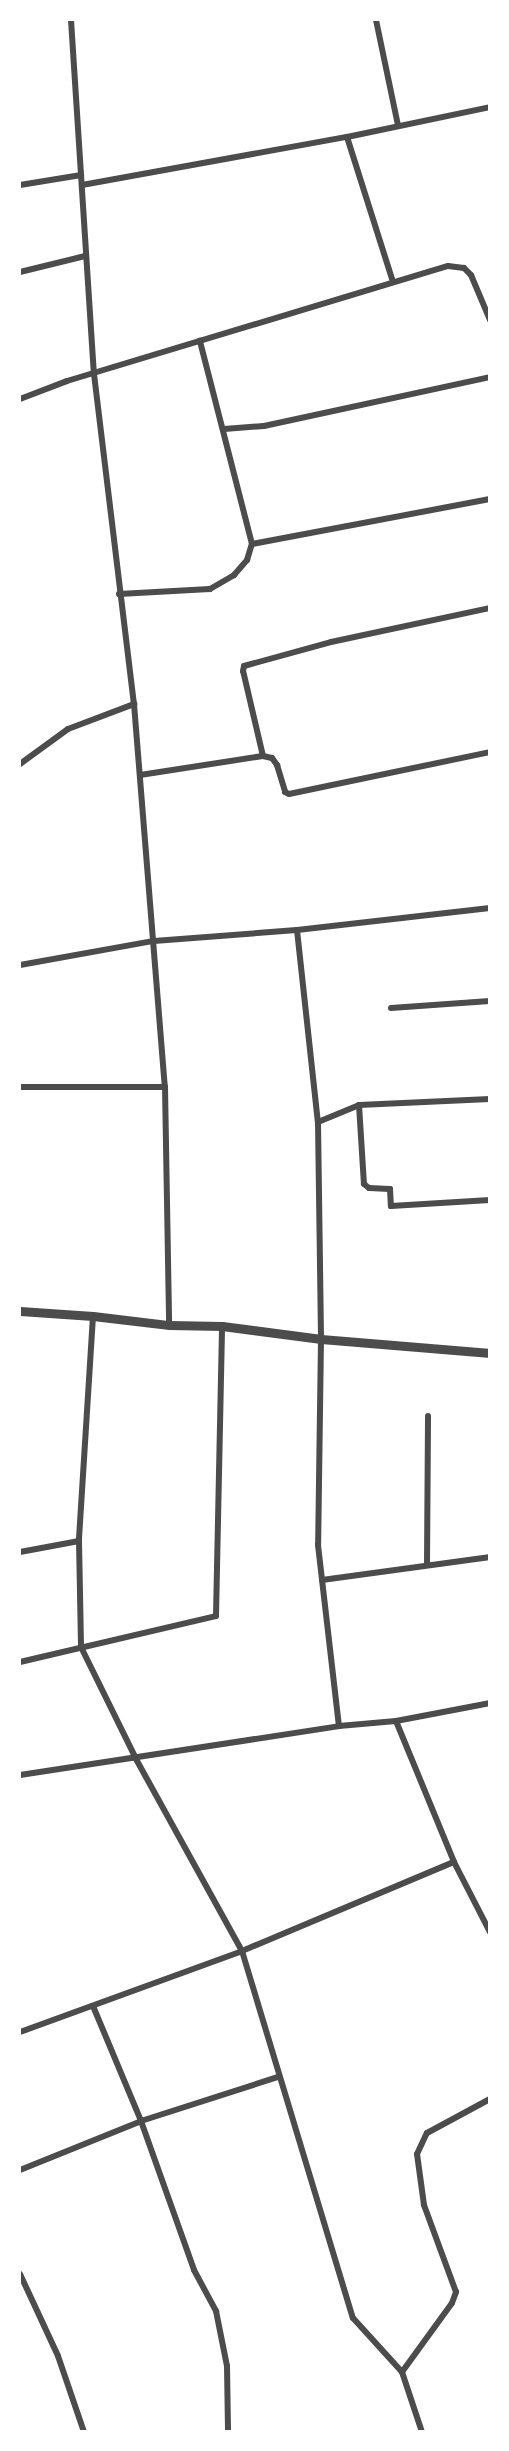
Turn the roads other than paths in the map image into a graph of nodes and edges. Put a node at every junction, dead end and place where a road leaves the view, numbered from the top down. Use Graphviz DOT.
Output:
graph roads {
  1 [pos="71,20"];
  2 [pos="376,20"];
  3 [pos="489,107"];
  4 [pos="398,125"];
  5 [pos="347,137"];
  6 [pos="81,175"];
  7 [pos="20,185"];
  8 [pos="82,185"];
  9 [pos="85,256"];
  10 [pos="20,272"];
  11 [pos="393,282"];
  12 [pos="489,320"];
  13 [pos="200,341"];
  14 [pos="94,374"];
  15 [pos="489,377"];
  16 [pos="20,399"];
  17 [pos="224,429"];
  18 [pos="489,499"];
  19 [pos="252,544"];
  20 [pos="118,594"];
  21 [pos="489,608"];
  22 [pos="134,704"];
  23 [pos="489,752"];
  24 [pos="20,755"];
  25 [pos="263,756"];
  26 [pos="21,763"];
  27 [pos="140,775"];
  28 [pos="489,908"];
  29 [pos="297,930"];
  30 [pos="154,941"];
  31 [pos="20,965"];
  32 [pos="489,1001"];
  33 [pos="391,1008"];
  34 [pos="20,1087"];
  35 [pos="165,1087"];
  36 [pos="489,1099"];
  37 [pos="359,1106"];
  38 [pos="318,1122"];
  39 [pos="489,1200"];
  40 [pos="20,1311"];
  41 [pos="93,1316"];
  42 [pos="169,1325"];
  43 [pos="222,1326"];
  44 [pos="321,1339"];
  45 [pos="489,1353"];
  46 [pos="428,1416"];
  47 [pos="79,1541"];
  48 [pos="20,1552"];
  49 [pos="489,1557"];
  50 [pos="427,1564"];
  51 [pos="322,1580"];
  52 [pos="81,1647"];
  53 [pos="20,1662"];
  54 [pos="489,1703"];
  55 [pos="396,1721"];
  56 [pos="339,1726"];
  57 [pos="136,1759"];
  58 [pos="20,1775"];
  59 [pos="454,1862"];
  60 [pos="489,1932"];
  61 [pos="242,1951"];
  62 [pos="93,2006"];
  63 [pos="20,2032"];
  64 [pos="278,2077"];
  65 [pos="489,2099"];
  66 [pos="141,2121"];
  67 [pos="20,2170"];
  68 [pos="20,2274"];
  69 [pos="402,2372"];
  70 [pos="84,2432"];
  71 [pos="228,2432"];
  72 [pos="422,2432"];
  1 -- 6 [label="street"];
  2 -- 4 [label="street"];
  3 -- 4 [label="street"];
  4 -- 5 [label="street"];
  5 -- 8 [label="street"];
  5 -- 11 [label="street"];
  6 -- 7 [label="street"];
  6 -- 8 [label="street"];
  8 -- 9 [label="street"];
  9 -- 10 [label="street"];
  9 -- 14 [label="street"];
  11 -- 12 [label="street"];
  11 -- 13 [label="street"];
  13 -- 14 [label="street"];
  13 -- 17 [label="street"];
  14 -- 16 [label="street"];
  14 -- 20 [label="street"];
  15 -- 17 [label="street"];
  17 -- 19 [label="street"];
  18 -- 19 [label="street"];
  19 -- 20 [label="street"];
  20 -- 22 [label="street"];
  21 -- 25 [label="street"];
  22 -- 26 [label="street"];
  22 -- 27 [label="street"];
  23 -- 25 [label="street"];
  24 -- 26 [label="street"];
  25 -- 27 [label="street"];
  27 -- 30 [label="street"];
  28 -- 29 [label="street"];
  29 -- 30 [label="street"];
  29 -- 38 [label="street"];
  30 -- 31 [label="street"];
  30 -- 35 [label="street"];
  32 -- 33 [label="street"];
  34 -- 35 [label="street"];
  35 -- 42 [label="street"];
  36 -- 37 [label="street"];
  37 -- 38 [label="street"];
  37 -- 39 [label="street"];
  38 -- 44 [label="street"];
  40 -- 41 [label="street"];
  41 -- 42 [label="street"];
  41 -- 47 [label="street"];
  42 -- 43 [label="street"];
  43 -- 44 [label="street"];
  43 -- 52 [label="street"];
  44 -- 45 [label="street"];
  44 -- 51 [label="street"];
  46 -- 50 [label="street"];
  47 -- 48 [label="street"];
  47 -- 52 [label="street"];
  49 -- 50 [label="street"];
  50 -- 51 [label="street"];
  51 -- 56 [label="street"];
  52 -- 53 [label="street"];
  52 -- 57 [label="street"];
  54 -- 55 [label="street"];
  55 -- 56 [label="street"];
  55 -- 59 [label="street"];
  56 -- 57 [label="street"];
  57 -- 58 [label="street"];
  57 -- 61 [label="street"];
  59 -- 60 [label="street"];
  59 -- 61 [label="street"];
  61 -- 62 [label="street"];
  61 -- 64 [label="street"];
  62 -- 63 [label="street"];
  62 -- 66 [label="street"];
  64 -- 66 [label="street"];
  64 -- 69 [label="street"];
  65 -- 69 [label="street"];
  66 -- 67 [label="street"];
  66 -- 71 [label="street"];
  68 -- 70 [label="street"];
  69 -- 72 [label="street"];
}
